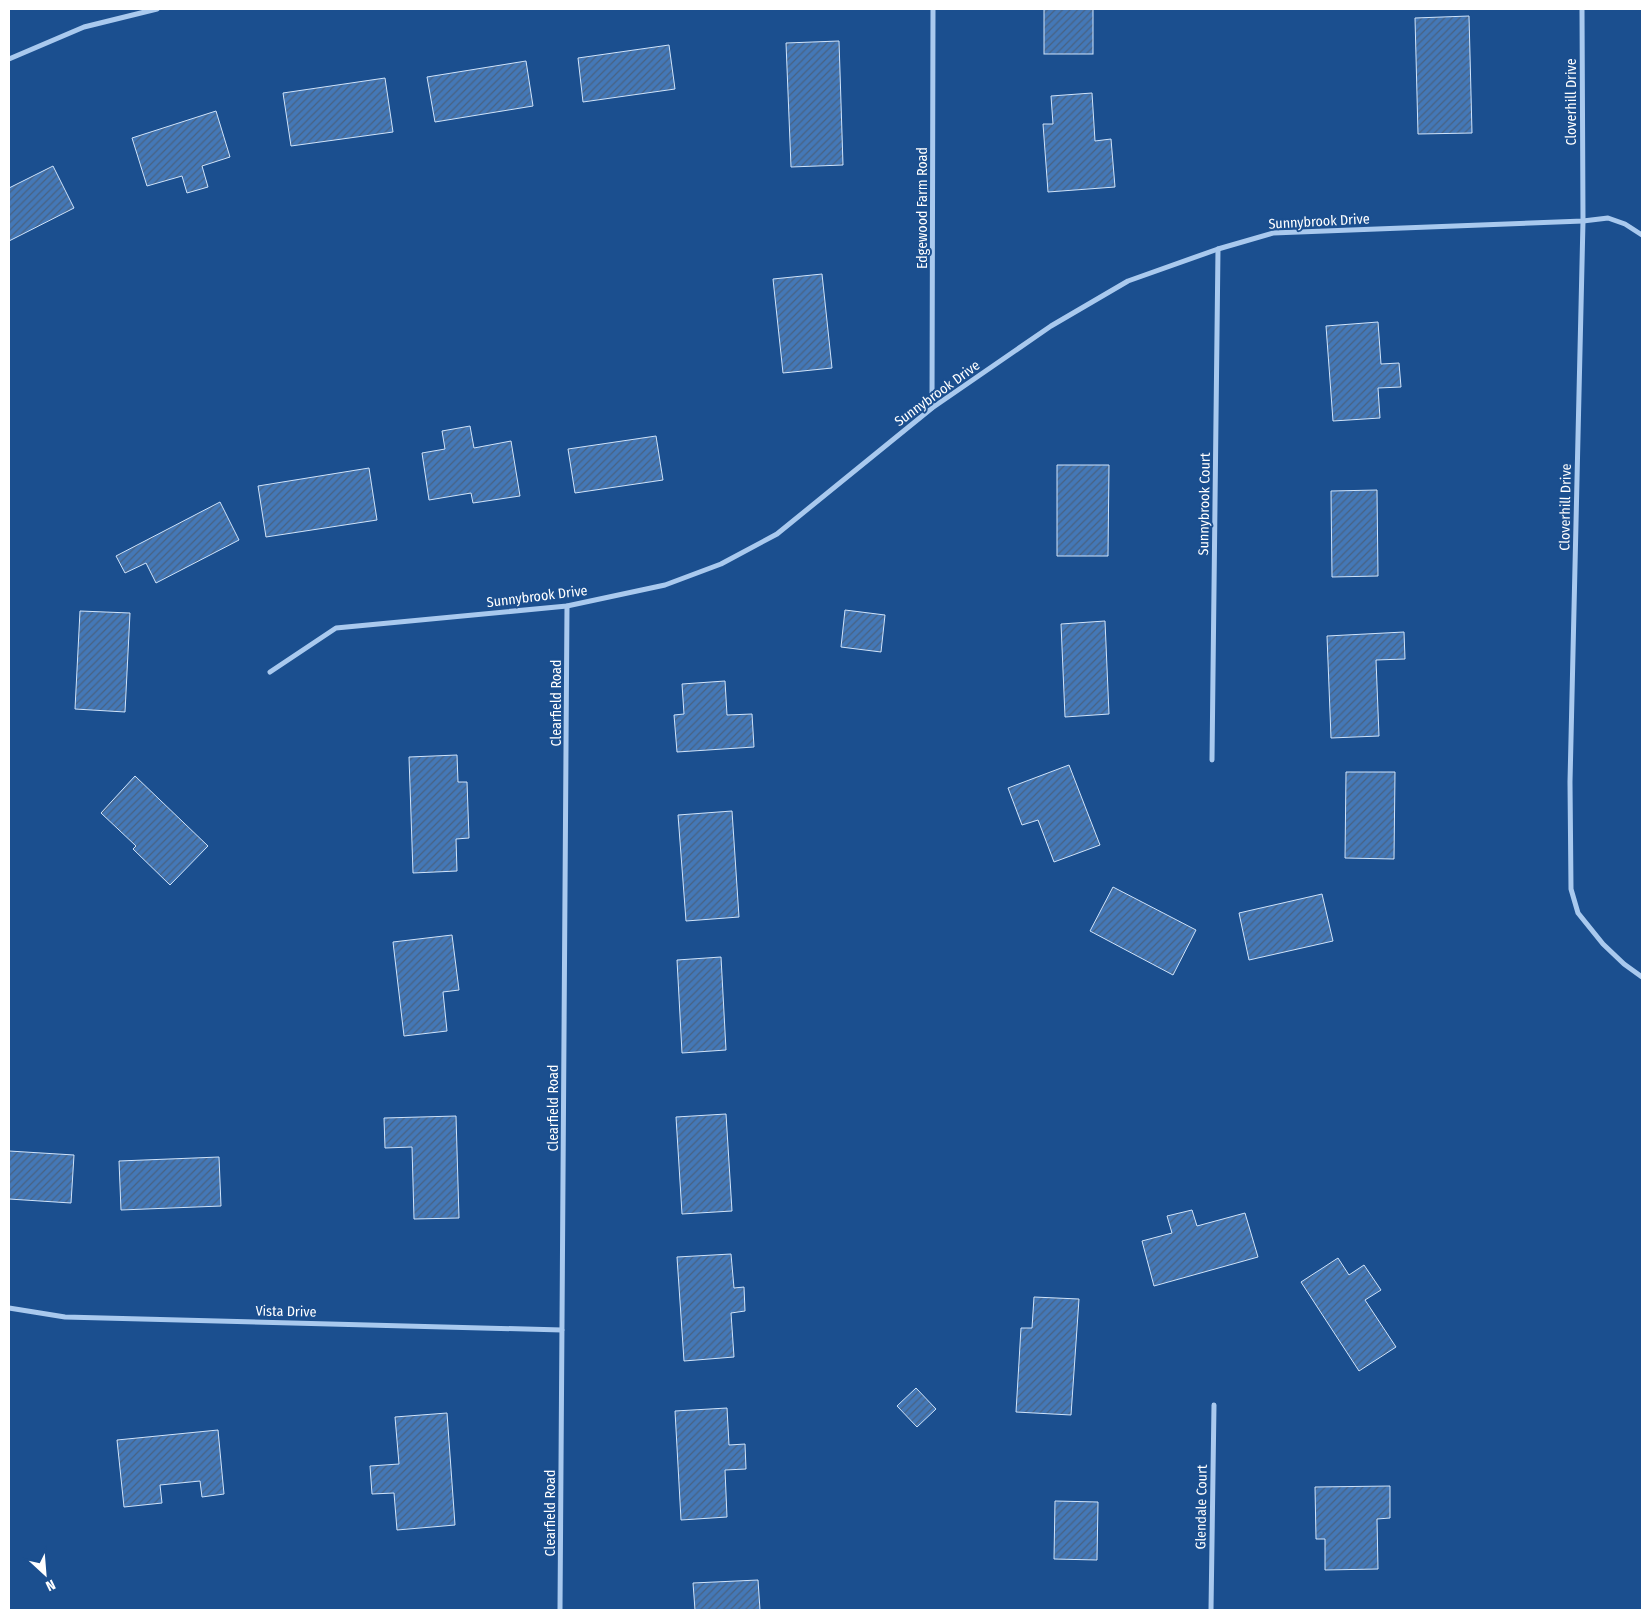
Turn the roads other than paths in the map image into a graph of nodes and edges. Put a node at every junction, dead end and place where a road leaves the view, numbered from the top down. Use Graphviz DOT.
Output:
graph roads {
  1 [pos="157,9"];
  2 [pos="934,9"];
  3 [pos="1582,9"];
  4 [pos="9,58"];
  5 [pos="1583,222"];
  6 [pos="1642,235"];
  7 [pos="1218,249"];
  8 [pos="932,408"];
  9 [pos="567,606"];
  10 [pos="270,672"];
  11 [pos="1212,760"];
  12 [pos="1642,977"];
  13 [pos="9,1308"];
  14 [pos="562,1330"];
  15 [pos="1214,1405"];
  16 [pos="560,1610"];
  17 [pos="1210,1610"];
  1 -- 4 [label="street"];
  2 -- 8 [label="street, Edgewood Farm Road"];
  3 -- 5 [label="street, Cloverhill Drive"];
  5 -- 6 [label="street, Sunnybrook Drive"];
  5 -- 7 [label="street, Sunnybrook Drive"];
  5 -- 12 [label="street, Cloverhill Drive"];
  7 -- 8 [label="street, Sunnybrook Drive"];
  7 -- 11 [label="street, Sunnybrook Court"];
  8 -- 9 [label="street, Sunnybrook Drive"];
  9 -- 10 [label="street, Sunnybrook Drive"];
  9 -- 14 [label="street, Clearfield Road"];
  13 -- 14 [label="street, Vista Drive"];
  14 -- 16 [label="street, Clearfield Road"];
  15 -- 17 [label="street, Glendale Court"];
}
